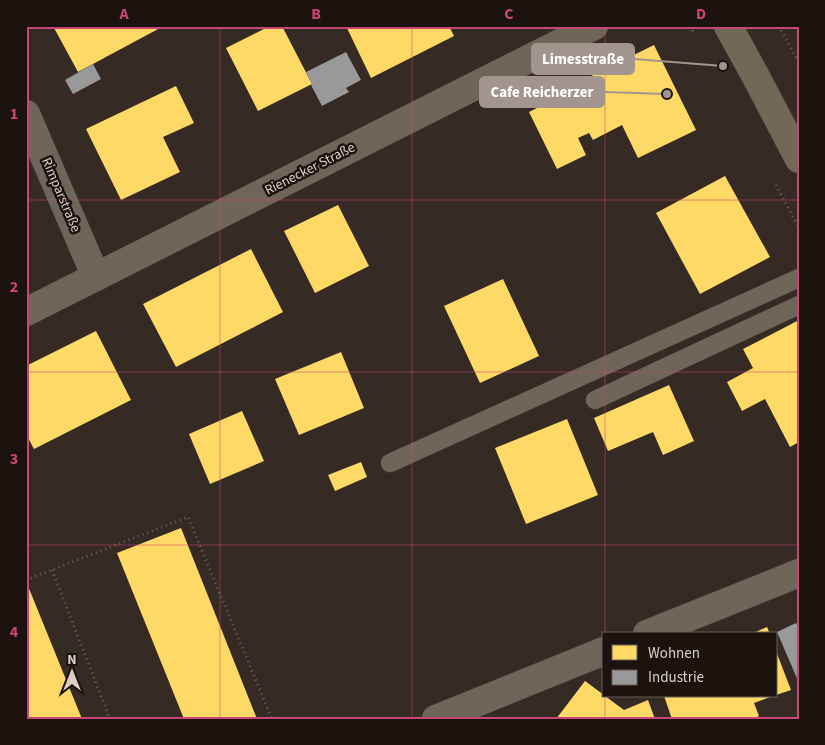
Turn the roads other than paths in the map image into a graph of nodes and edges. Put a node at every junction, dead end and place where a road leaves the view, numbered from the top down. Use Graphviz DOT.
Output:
graph roads {
  1 [pos="594,26"];
  2 [pos="728,26"];
  3 [pos="26,114"];
  4 [pos="799,159"];
  5 [pos="96,277"];
  6 [pos="799,278"];
  7 [pos="799,304"];
  8 [pos="26,312"];
  9 [pos="595,400"];
  10 [pos="390,463"];
  11 [pos="799,572"];
  12 [pos="652,632"];
  13 [pos="602,652"];
  14 [pos="436,719"];
  1 -- 5 [label="street, Rienecker Straße"];
  2 -- 4 [label="street"];
  3 -- 5 [label="street, Rimparstraße"];
  5 -- 8 [label="street, Rienecker Straße"];
  6 -- 10 [label="lane"];
  7 -- 9 [label="lane"];
  11 -- 12 [label="street"];
  13 -- 14 [label="street"];
}
